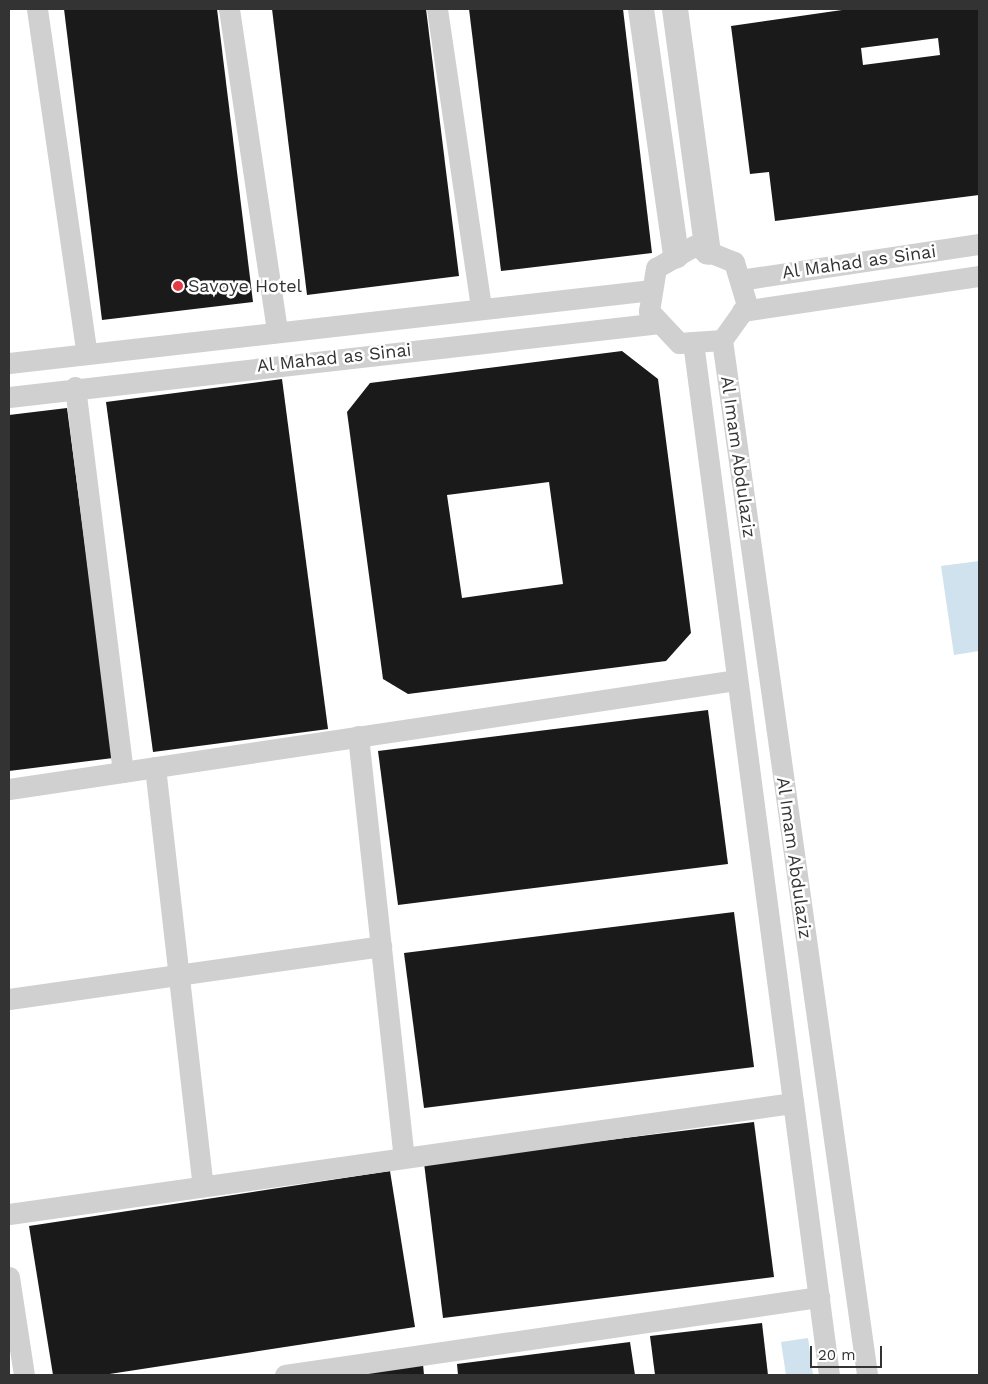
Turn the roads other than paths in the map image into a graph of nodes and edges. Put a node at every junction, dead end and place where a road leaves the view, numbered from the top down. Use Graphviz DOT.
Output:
graph roads {
  1 [pos="36,9"];
  2 [pos="229,9"];
  3 [pos="437,9"];
  4 [pos="641,9"];
  5 [pos="675,9"];
  6 [pos="979,244"];
  7 [pos="708,252"];
  8 [pos="676,256"];
  9 [pos="979,276"];
  10 [pos="740,280"];
  11 [pos="652,290"];
  12 [pos="481,308"];
  13 [pos="742,311"];
  14 [pos="660,323"];
  15 [pos="277,330"];
  16 [pos="722,340"];
  17 [pos="693,342"];
  18 [pos="86,351"];
  19 [pos="9,363"];
  20 [pos="75,387"];
  21 [pos="9,397"];
  22 [pos="738,680"];
  23 [pos="358,736"];
  24 [pos="155,767"];
  25 [pos="124,772"];
  26 [pos="9,789"];
  27 [pos="381,946"];
  28 [pos="176,975"];
  29 [pos="9,998"];
  30 [pos="794,1103"];
  31 [pos="404,1158"];
  32 [pos="203,1186"];
  33 [pos="9,1214"];
  34 [pos="9,1277"];
  35 [pos="819,1297"];
  36 [pos="24,1375"];
  37 [pos="284,1375"];
  38 [pos="830,1375"];
  39 [pos="866,1375"];
  1 -- 18 [label="street"];
  2 -- 15 [label="street"];
  3 -- 12 [label="street"];
  4 -- 8 [label="street"];
  5 -- 7 [label="street"];
  6 -- 10 [label="street, Al Mahad as Sinai"];
  7 -- 8 [label="street"];
  7 -- 10 [label="street"];
  8 -- 11 [label="street"];
  9 -- 13 [label="street, Al Mahad as Sinai"];
  10 -- 13 [label="street"];
  11 -- 12 [label="street, Al Mahad as Sinai"];
  11 -- 14 [label="street"];
  12 -- 15 [label="street, Al Mahad as Sinai"];
  13 -- 16 [label="street"];
  14 -- 17 [label="street"];
  14 -- 20 [label="street, Al Mahad as Sinai"];
  15 -- 18 [label="street, Al Mahad as Sinai"];
  16 -- 17 [label="street"];
  16 -- 39 [label="street, Al Imam Abdulaziz"];
  17 -- 22 [label="street"];
  18 -- 19 [label="street, Al Mahad as Sinai"];
  20 -- 21 [label="street, Al Mahad as Sinai"];
  20 -- 25 [label="street"];
  22 -- 23 [label="street"];
  22 -- 30 [label="street"];
  23 -- 24 [label="street"];
  23 -- 27 [label="street"];
  24 -- 25 [label="street"];
  24 -- 28 [label="street"];
  25 -- 26 [label="street"];
  27 -- 28 [label="street"];
  27 -- 31 [label="street"];
  28 -- 29 [label="street"];
  28 -- 32 [label="street"];
  30 -- 31 [label="street"];
  30 -- 35 [label="street"];
  31 -- 32 [label="street"];
  32 -- 33 [label="street"];
  34 -- 36 [label="street"];
  35 -- 37 [label="street"];
  35 -- 38 [label="street"];
}
